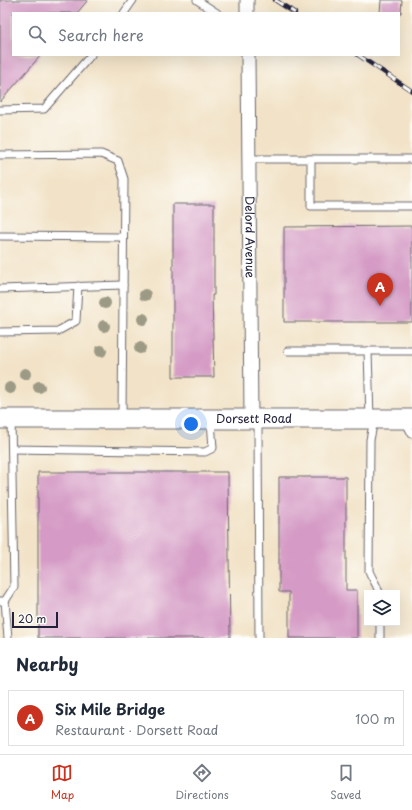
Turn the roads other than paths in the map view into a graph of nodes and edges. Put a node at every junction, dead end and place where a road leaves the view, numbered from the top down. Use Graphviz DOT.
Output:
graph roads {
  1 [pos="133,0"];
  2 [pos="197,0"];
  3 [pos="247,0"];
  4 [pos="125,12"];
  5 [pos="215,12"];
  6 [pos="247,12"];
  7 [pos="90,56"];
  8 [pos="248,56"];
  9 [pos="0,110"];
  10 [pos="0,155"];
  11 [pos="249,159"];
  12 [pos="311,159"];
  13 [pos="412,160"];
  14 [pos="412,206"];
  15 [pos="0,236"];
  16 [pos="123,237"];
  17 [pos="123,285"];
  18 [pos="78,286"];
  19 [pos="0,289"];
  20 [pos="0,332"];
  21 [pos="412,350"];
  22 [pos="288,351"];
  23 [pos="368,351"];
  24 [pos="6,419"];
  25 [pos="372,419"];
  26 [pos="122,420"];
  27 [pos="211,420"];
  28 [pos="254,420"];
  29 [pos="409,424"];
  30 [pos="12,450"];
  31 [pos="378,590"];
  32 [pos="3,601"];
  33 [pos="380,626"];
  34 [pos="8,638"];
  35 [pos="259,638"];
  36 [pos="380,638"];
  1 -- 4 [label="lane"];
  2 -- 5 [label="lane"];
  3 -- 6 [label="street"];
  7 -- 9 [label="lane"];
  8 -- 11 [label="street, Delord Avenue"];
  10 -- 16 [label="lane"];
  11 -- 12 [label="lane"];
  11 -- 28 [label="street, Delord Avenue"];
  12 -- 13 [label="lane"];
  12 -- 14 [label="lane"];
  15 -- 16 [label="lane"];
  16 -- 17 [label="lane"];
  17 -- 18 [label="lane"];
  17 -- 26 [label="lane"];
  18 -- 19 [label="lane"];
  18 -- 20 [label="lane"];
  21 -- 23 [label="lane"];
  22 -- 23 [label="lane"];
  23 -- 25 [label="lane"];
  24 -- 26 [label="main road, Dorsett Road"];
  24 -- 30 [label="lane"];
  25 -- 28 [label="main road, Dorsett Road"];
  25 -- 29 [label="main road, Dorsett Road"];
  25 -- 31 [label="lane"];
  26 -- 27 [label="main road, Dorsett Road"];
  27 -- 28 [label="main road, Dorsett Road"];
  27 -- 30 [label="lane"];
  28 -- 35 [label="lane"];
  30 -- 32 [label="lane"];
  32 -- 34 [label="lane"];
  33 -- 36 [label="lane"];
}
